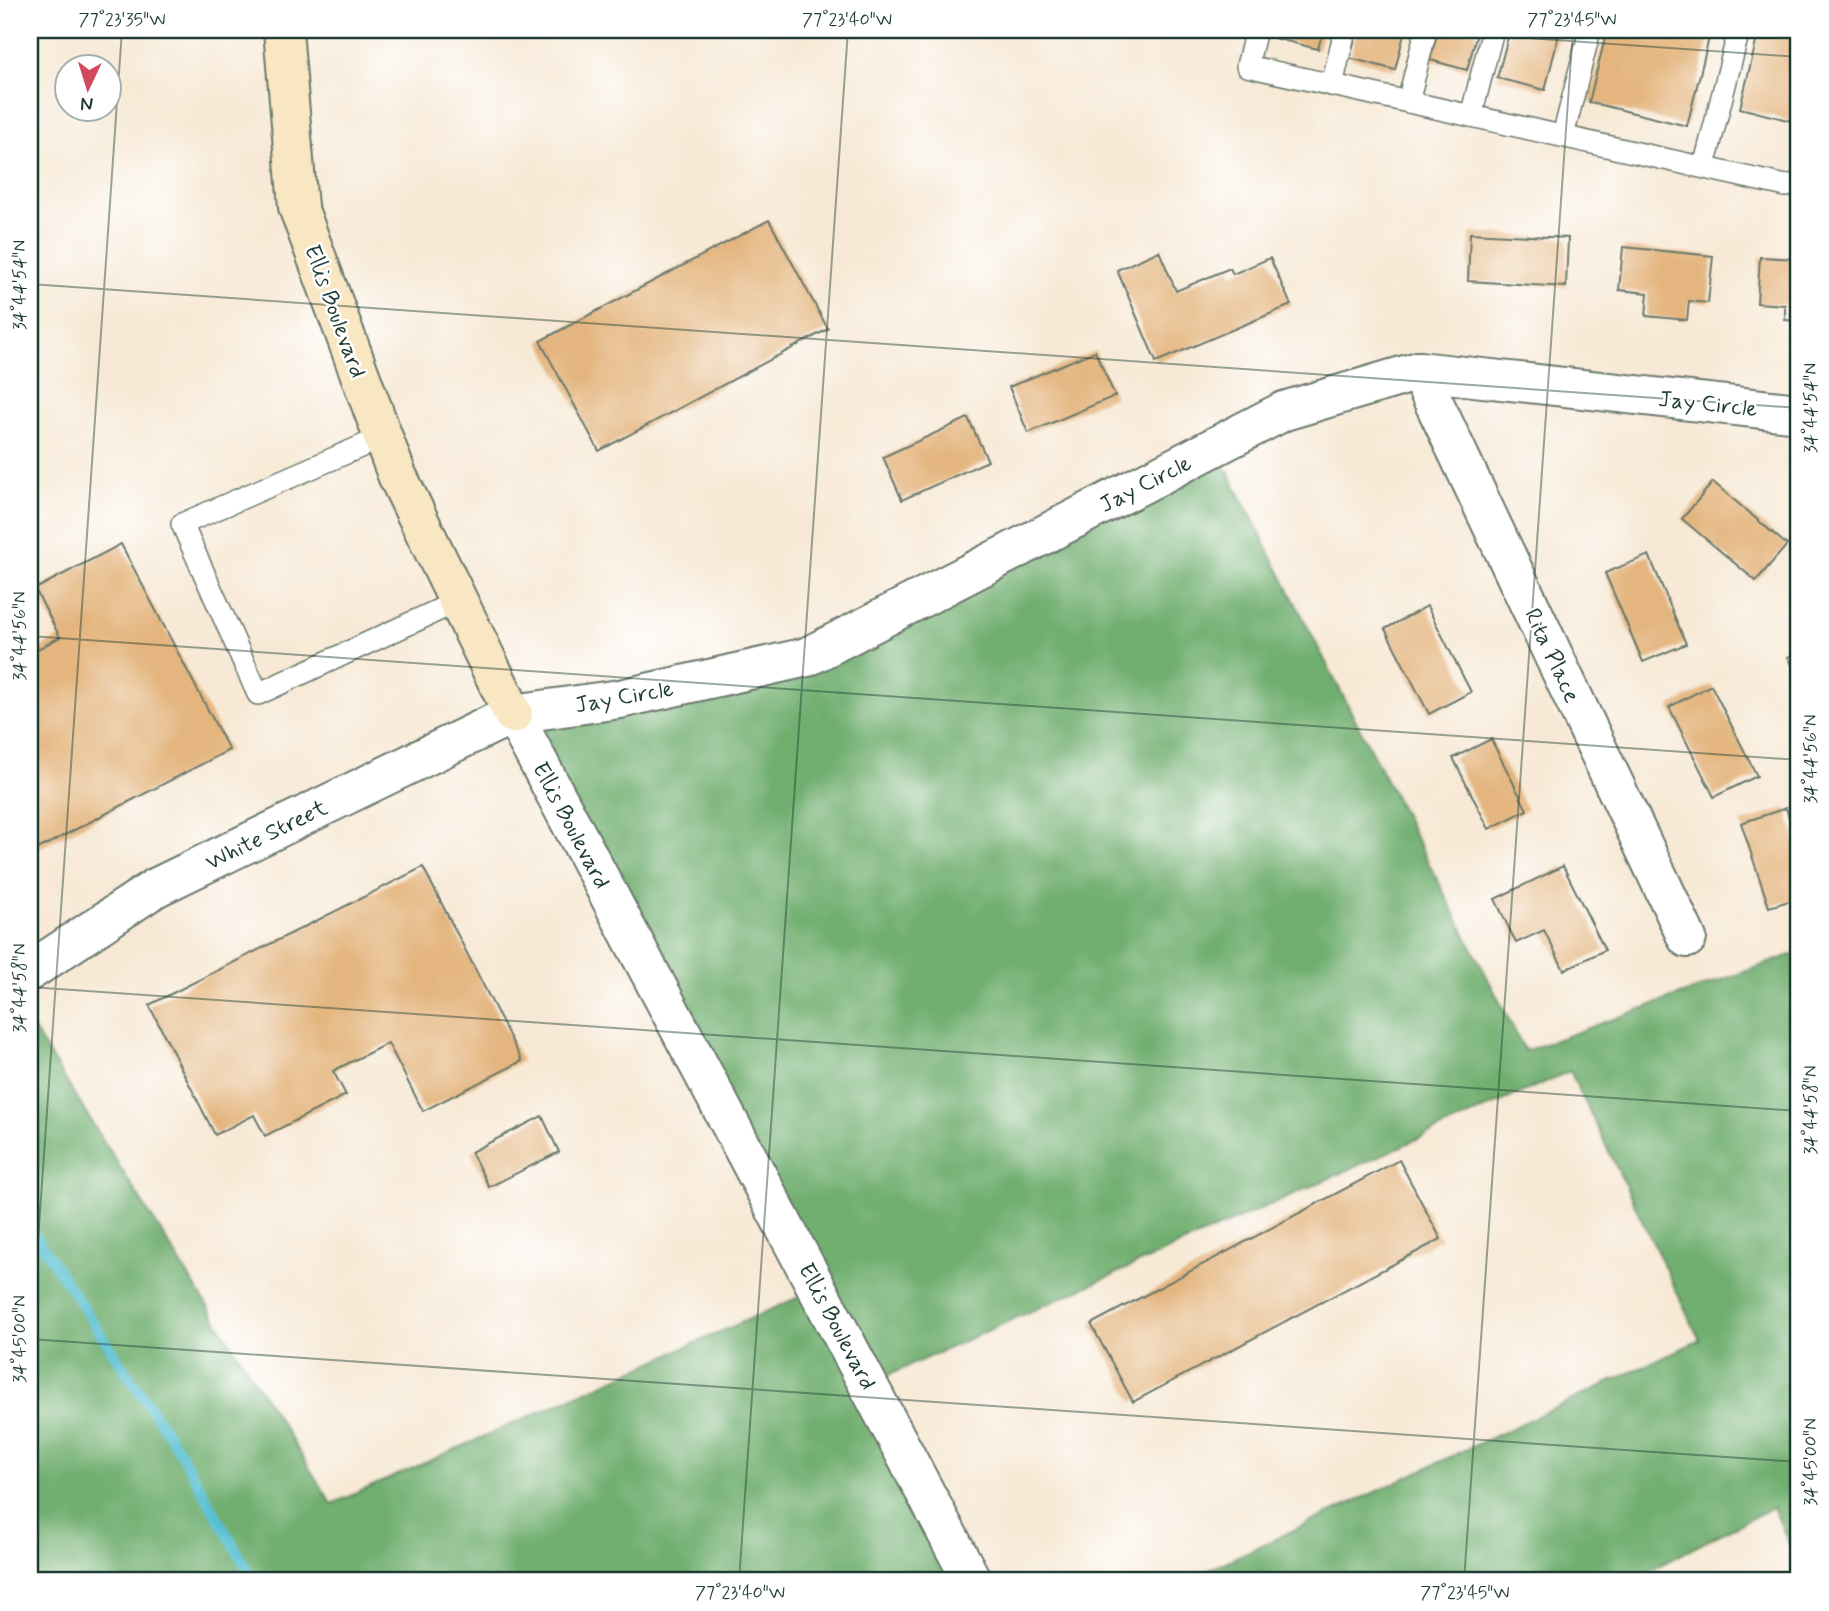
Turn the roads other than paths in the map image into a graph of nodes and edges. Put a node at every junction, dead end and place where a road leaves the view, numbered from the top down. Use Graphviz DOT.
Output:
graph roads {
  1 [pos="283,30"];
  2 [pos="1256,30"];
  3 [pos="1345,30"];
  4 [pos="1426,30"];
  5 [pos="1493,30"];
  6 [pos="1590,30"];
  7 [pos="1740,30"];
  8 [pos="1332,85"];
  9 [pos="1408,102"];
  10 [pos="1471,116"];
  11 [pos="1563,136"];
  12 [pos="1704,167"];
  13 [pos="1799,183"];
  14 [pos="1419,371"];
  15 [pos="1799,413"];
  16 [pos="383,437"];
  17 [pos="458,601"];
  18 [pos="513,714"];
  19 [pos="1687,938"];
  20 [pos="30,971"];
  21 [pos="972,1581"];
  1 -- 16 [label="street, Ellis Boulevard"];
  2 -- 8 [label="lane"];
  3 -- 8 [label="lane"];
  4 -- 9 [label="lane"];
  5 -- 10 [label="lane"];
  6 -- 11 [label="lane"];
  7 -- 12 [label="lane"];
  8 -- 9 [label="lane"];
  9 -- 10 [label="lane"];
  10 -- 11 [label="lane"];
  11 -- 12 [label="lane"];
  12 -- 13 [label="lane"];
  14 -- 15 [label="street, Jay Circle"];
  14 -- 18 [label="street, Jay Circle"];
  14 -- 19 [label="street, Rita Place"];
  16 -- 17 [label="street, Ellis Boulevard"];
  16 -- 17 [label="lane"];
  17 -- 18 [label="street, Ellis Boulevard"];
  18 -- 20 [label="street, White Street"];
  18 -- 21 [label="street, Ellis Boulevard"];
}
